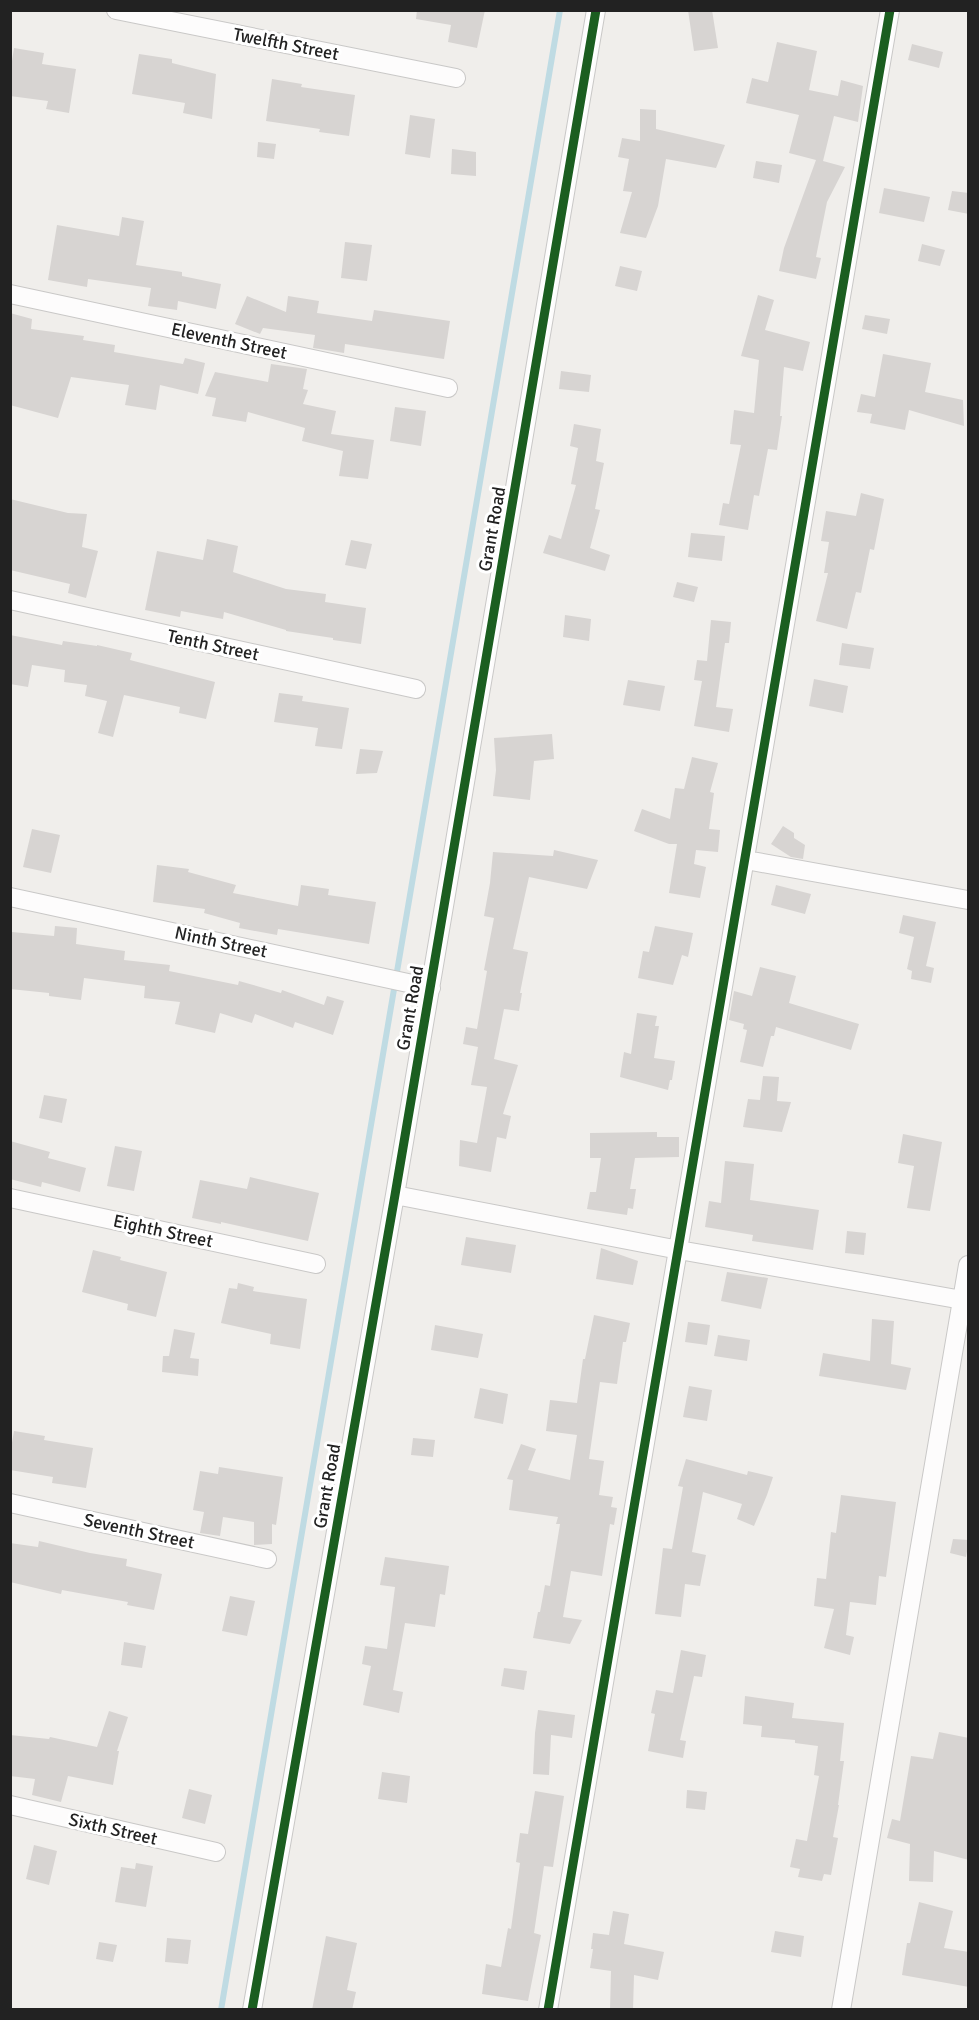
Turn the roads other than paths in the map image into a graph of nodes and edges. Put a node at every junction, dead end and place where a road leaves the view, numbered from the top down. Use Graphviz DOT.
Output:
graph roads {
  1 [pos="116,10"];
  2 [pos="596,10"];
  3 [pos="891,10"];
  4 [pos="456,78"];
  5 [pos="10,294"];
  6 [pos="448,388"];
  7 [pos="10,600"];
  8 [pos="416,689"];
  9 [pos="746,860"];
  10 [pos="10,897"];
  11 [pos="969,900"];
  12 [pos="430,988"];
  13 [pos="395,1195"];
  14 [pos="10,1198"];
  15 [pos="679,1250"];
  16 [pos="316,1264"];
  17 [pos="969,1265"];
  18 [pos="966,1300"];
  19 [pos="10,1503"];
  20 [pos="267,1559"];
  21 [pos="10,1805"];
  22 [pos="216,1852"];
  23 [pos="252,2010"];
  24 [pos="548,2010"];
  25 [pos="841,2010"];
  1 -- 4 [label="street, Twelfth Street"];
  2 -- 12 [label="street, Grant Road"];
  3 -- 9 [label="street"];
  5 -- 6 [label="street, Eleventh Street"];
  7 -- 8 [label="street, Tenth Street"];
  9 -- 11 [label="street"];
  9 -- 15 [label="street"];
  10 -- 12 [label="street, Ninth Street"];
  12 -- 13 [label="street, Grant Road"];
  13 -- 15 [label="street"];
  13 -- 23 [label="street, Grant Road"];
  14 -- 16 [label="street, Eighth Street"];
  15 -- 18 [label="street"];
  15 -- 24 [label="street"];
  17 -- 18 [label="street"];
  18 -- 25 [label="street"];
  19 -- 20 [label="street, Seventh Street"];
  21 -- 22 [label="street, Sixth Street"];
}
